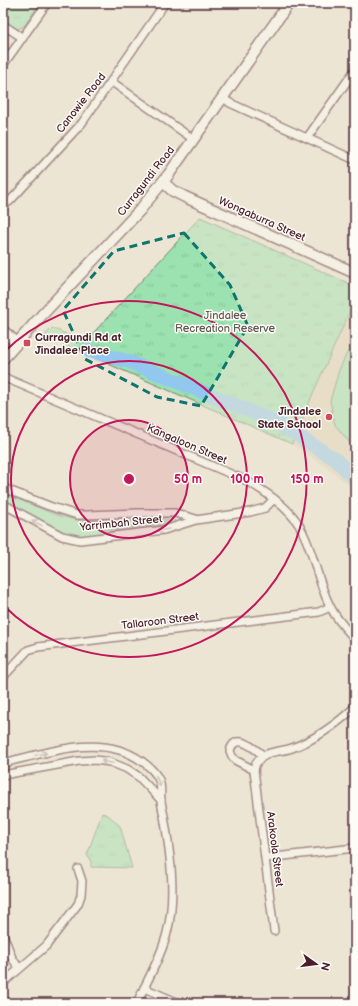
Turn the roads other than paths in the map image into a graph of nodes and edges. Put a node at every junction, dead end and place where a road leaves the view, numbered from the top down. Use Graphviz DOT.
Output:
graph roads {
  1 [pos="47,3"];
  2 [pos="165,3"];
  3 [pos="288,3"];
  4 [pos="3,25"];
  5 [pos="23,38"];
  6 [pos="3,65"];
  7 [pos="355,70"];
  8 [pos="112,82"];
  9 [pos="222,97"];
  10 [pos="307,138"];
  11 [pos="193,139"];
  12 [pos="355,160"];
  13 [pos="163,182"];
  14 [pos="3,206"];
  15 [pos="355,273"];
  16 [pos="3,332"];
  17 [pos="17,343"];
  18 [pos="3,358"];
  19 [pos="3,377"];
  20 [pos="3,488"];
  21 [pos="274,499"];
  22 [pos="3,504"];
  23 [pos="200,519"];
  24 [pos="330,607"];
  25 [pos="355,639"];
  26 [pos="3,677"];
  27 [pos="355,707"];
  28 [pos="264,756"];
  29 [pos="3,763"];
  30 [pos="254,770"];
  31 [pos="3,775"];
  32 [pos="160,800"];
  33 [pos="355,848"];
  34 [pos="266,858"];
  35 [pos="78,869"];
  36 [pos="274,931"];
  37 [pos="3,934"];
  38 [pos="19,968"];
  39 [pos="3,983"];
  40 [pos="144,988"];
  41 [pos="138,1003"];
  42 [pos="179,1003"];
  1 -- 5 [label="street"];
  2 -- 8 [label="street, Canowie Road"];
  3 -- 9 [label="street, Curragundi Road"];
  4 -- 5 [label="street"];
  5 -- 6 [label="street"];
  7 -- 10 [label="street"];
  8 -- 11 [label="street"];
  8 -- 14 [label="street, Canowie Road"];
  9 -- 10 [label="street"];
  9 -- 11 [label="street, Curragundi Road"];
  10 -- 12 [label="street"];
  11 -- 13 [label="street, Curragundi Road"];
  13 -- 15 [label="street, Wongaburra Street"];
  13 -- 17 [label="street, Curragundi Road"];
  16 -- 17 [label="street"];
  17 -- 18 [label="street, Curragundi Road"];
  19 -- 21 [label="street, Kangaloon Street"];
  20 -- 23 [label="street, Yarrimbah Street"];
  21 -- 23 [label="street, Yarrimbah Street"];
  21 -- 24 [label="street, Kangaloon Street"];
  23 -- 22 [label="street, Yarrimbah Street, one-way"];
  24 -- 25 [label="street, Kangaloon Street"];
  24 -- 26 [label="street, Tallaroon Street"];
  27 -- 28 [label="street"];
  28 -- 30 [label="street"];
  28 -- 30 [label="street"];
  29 -- 32 [label="street, one-way"];
  30 -- 34 [label="street, Arakoola Street"];
  32 -- 31 [label="street, one-way"];
  32 -- 40 [label="street"];
  33 -- 34 [label="street"];
  34 -- 36 [label="street, Arakoola Street"];
  35 -- 38 [label="street"];
  37 -- 38 [label="street"];
  38 -- 39 [label="street"];
  40 -- 41 [label="street"];
  40 -- 42 [label="street"];
}
